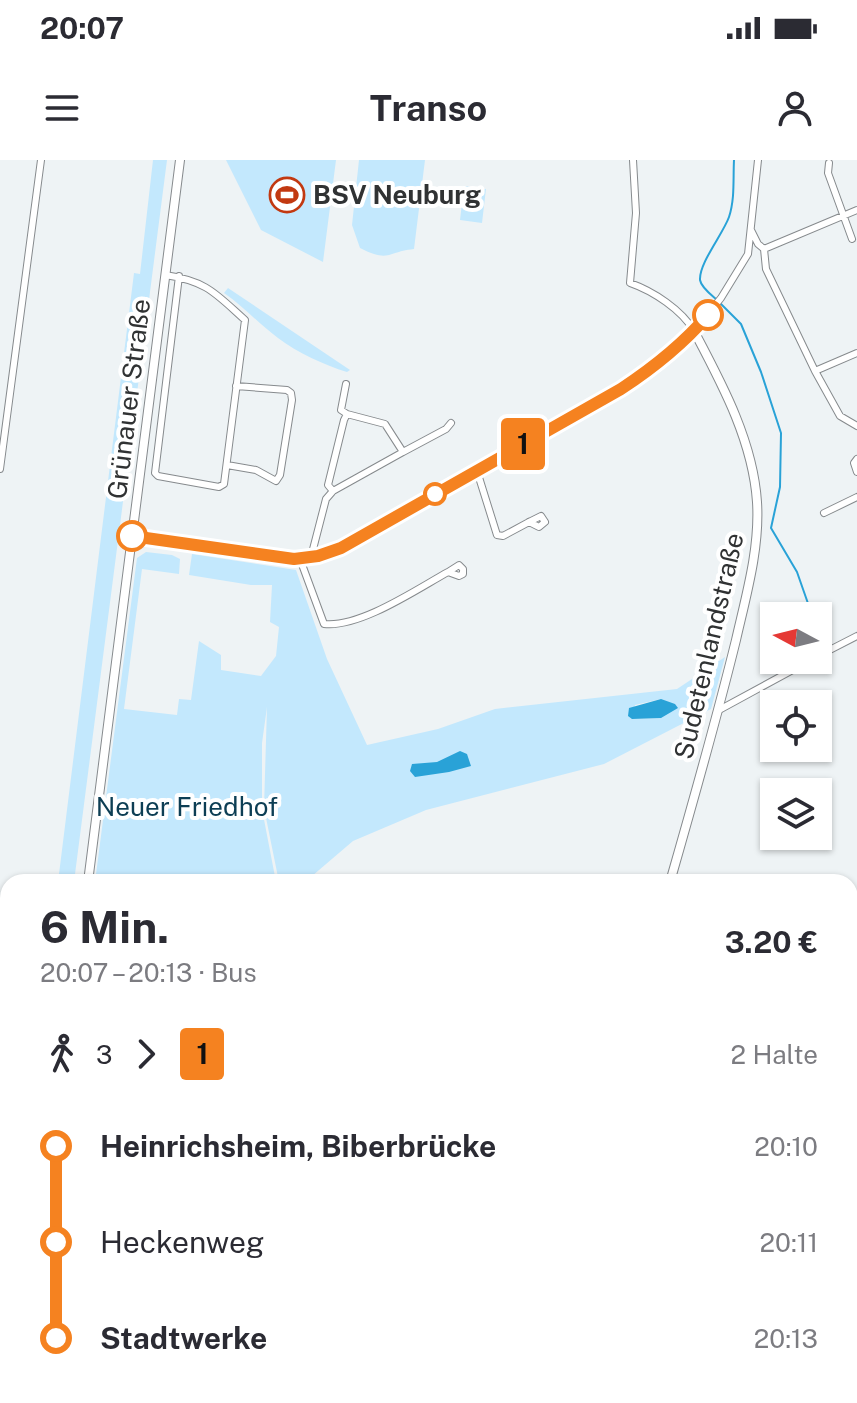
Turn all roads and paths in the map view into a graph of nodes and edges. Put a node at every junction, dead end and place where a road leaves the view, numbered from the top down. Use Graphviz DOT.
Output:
graph roads {
  1 [pos="41,160"];
  2 [pos="180,160"];
  3 [pos="633,160"];
  4 [pos="758,160"];
  5 [pos="829,163"];
  6 [pos="857,210"];
  7 [pos="842,216"];
  8 [pos="750,227"];
  9 [pos="852,239"];
  10 [pos="761,246"];
  11 [pos="752,256"];
  12 [pos="764,257"];
  13 [pos="165,275"];
  14 [pos="179,276"];
  15 [pos="769,276"];
  16 [pos="694,331"];
  17 [pos="857,353"];
  18 [pos="815,371"];
  19 [pos="346,384"];
  20 [pos="236,386"];
  21 [pos="347,414"];
  22 [pos="451,423"];
  23 [pos="857,426"];
  24 [pos="403,452"];
  25 [pos="857,459"];
  26 [pos="227,465"];
  27 [pos="0,469"];
  28 [pos="477,471"];
  29 [pos="857,472"];
  30 [pos="333,491"];
  31 [pos="857,497"];
  32 [pos="824,513"];
  33 [pos="529,522"];
  34 [pos="132,536"];
  35 [pos="311,557"];
  36 [pos="300,559"];
  37 [pos="448,572"];
  38 [pos="857,636"];
  39 [pos="832,649"];
  40 [pos="785,674"];
  41 [pos="719,710"];
  42 [pos="89,874"];
  43 [pos="672,874"];
  1 -- 27 [label="street"];
  2 -- 13 [label="street, Grünauer Straße"];
  3 -- 16 [label="street"];
  4 -- 8 [label="street"];
  5 -- 7 [label="street"];
  6 -- 7 [label="street"];
  7 -- 9 [label="street"];
  7 -- 10 [label="street"];
  8 -- 10 [label="street"];
  8 -- 11 [label="street"];
  10 -- 11 [label="street"];
  10 -- 12 [label="street"];
  11 -- 12 [label="street"];
  11 -- 15 [label="street"];
  11 -- 16 [label="street"];
  12 -- 15 [label="street"];
  13 -- 14 [label="street"];
  13 -- 34 [label="street, Grünauer Straße"];
  14 -- 20 [label="street"];
  14 -- 26 [label="street"];
  15 -- 18 [label="street"];
  16 -- 28 [label="street"];
  16 -- 41 [label="street, Sudetenlandstraße"];
  17 -- 18 [label="street"];
  18 -- 23 [label="street"];
  19 -- 21 [label="street"];
  20 -- 26 [label="street"];
  20 -- 26 [label="street"];
  21 -- 24 [label="street"];
  21 -- 30 [label="street"];
  22 -- 24 [label="street"];
  24 -- 30 [label="street"];
  25 -- 29 [label="street"];
  28 -- 33 [label="street"];
  28 -- 35 [label="street"];
  30 -- 35 [label="street"];
  31 -- 32 [label="street"];
  34 -- 36 [label="street"];
  34 -- 42 [label="street, Grünauer Straße"];
  35 -- 36 [label="street"];
  36 -- 37 [label="street"];
  38 -- 39 [label="street"];
  40 -- 41 [label="street"];
  41 -- 43 [label="street, Sudetenlandstraße"];
}
